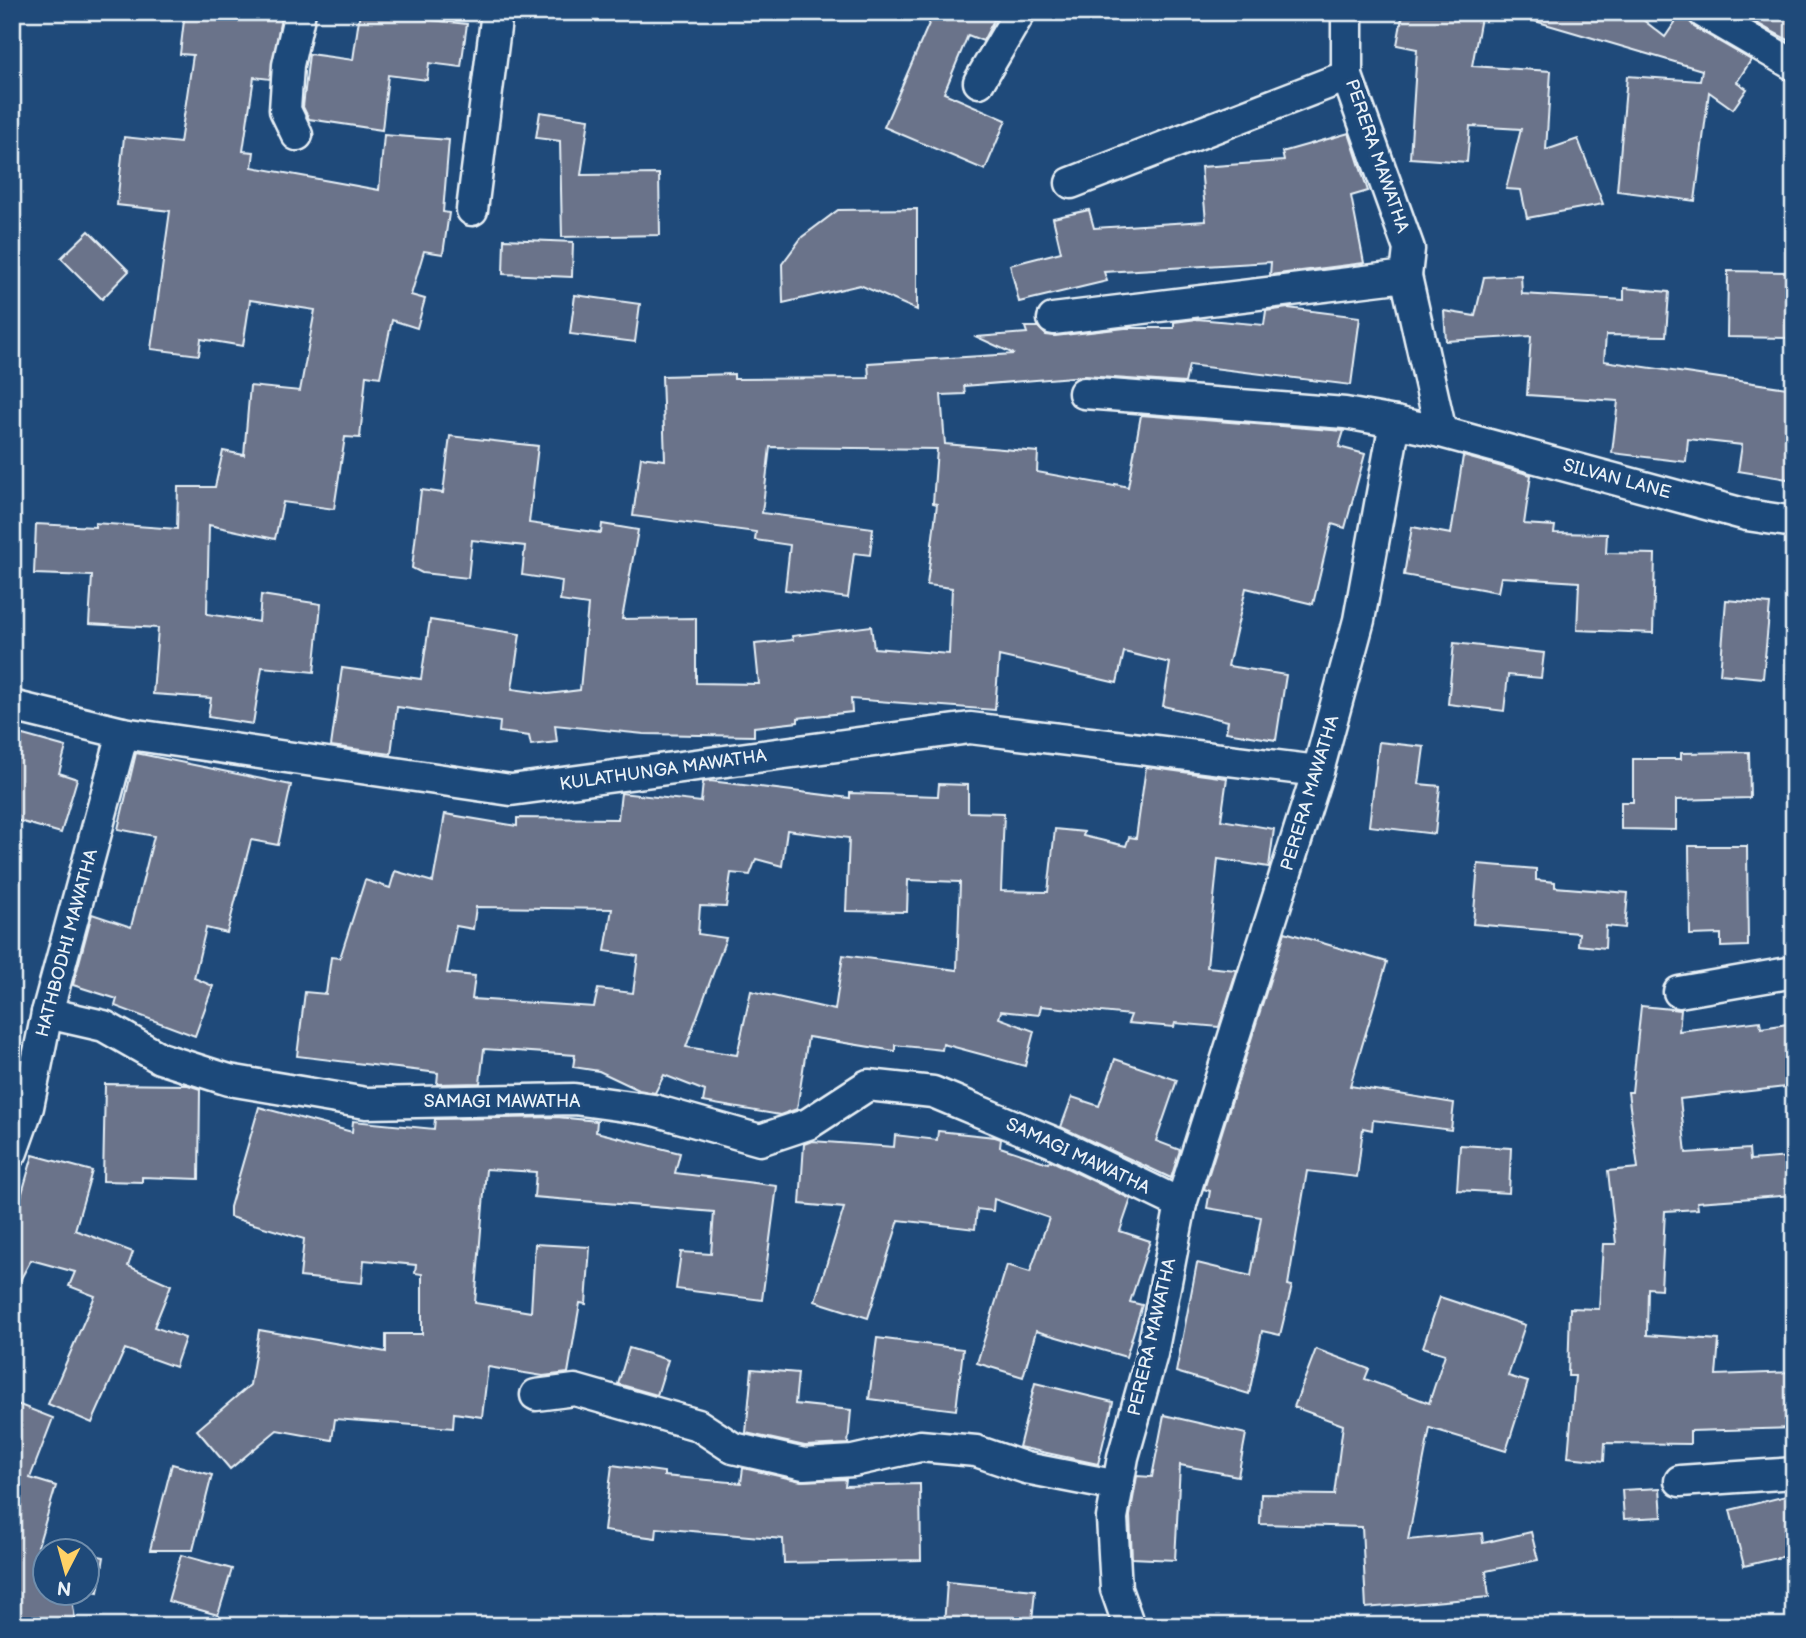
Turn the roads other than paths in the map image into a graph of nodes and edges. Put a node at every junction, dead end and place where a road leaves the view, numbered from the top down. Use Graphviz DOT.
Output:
graph roads {
  1 [pos="300,12"];
  2 [pos="497,12"];
  3 [pos="1020,12"];
  4 [pos="1347,12"];
  5 [pos="1703,12"];
  6 [pos="1794,65"];
  7 [pos="1348,76"];
  8 [pos="979,82"];
  9 [pos="297,135"];
  10 [pos="1071,183"];
  11 [pos="472,210"];
  12 [pos="1406,276"];
  13 [pos="1053,318"];
  14 [pos="1084,393"];
  15 [pos="1395,422"];
  16 [pos="1441,432"];
  17 [pos="1794,522"];
  18 [pos="12,706"];
  19 [pos="123,733"];
  20 [pos="1318,771"];
  21 [pos="1794,972"];
  22 [pos="1679,992"];
  23 [pos="47,1013"];
  24 [pos="12,1152"];
  25 [pos="1181,1204"];
  26 [pos="536,1395"];
  27 [pos="1794,1473"];
  28 [pos="1680,1481"];
  29 [pos="1118,1486"];
  30 [pos="1129,1626"];
  1 -- 9 [label="street"];
  2 -- 11 [label="street"];
  3 -- 8 [label="street"];
  4 -- 7 [label="street, PERERA MAWATHA"];
  5 -- 6 [label="street"];
  7 -- 10 [label="street"];
  7 -- 12 [label="street, PERERA MAWATHA"];
  12 -- 13 [label="street"];
  12 -- 16 [label="street, PERERA MAWATHA"];
  14 -- 15 [label="street"];
  15 -- 16 [label="street"];
  15 -- 20 [label="street, PERERA MAWATHA"];
  16 -- 17 [label="street, SILVAN LANE"];
  18 -- 19 [label="street, KULATHUNGA MAWATHA"];
  19 -- 20 [label="street, KULATHUNGA MAWATHA"];
  19 -- 23 [label="street, HATHBODHI MAWATHA"];
  20 -- 25 [label="street, PERERA MAWATHA"];
  21 -- 22 [label="street"];
  23 -- 24 [label="street, HATHBODHI MAWATHA"];
  23 -- 25 [label="street, SAMAGI MAWATHA"];
  25 -- 29 [label="street, PERERA MAWATHA"];
  26 -- 29 [label="street"];
  27 -- 28 [label="street"];
  29 -- 30 [label="street, PERERA MAWATHA"];
}
